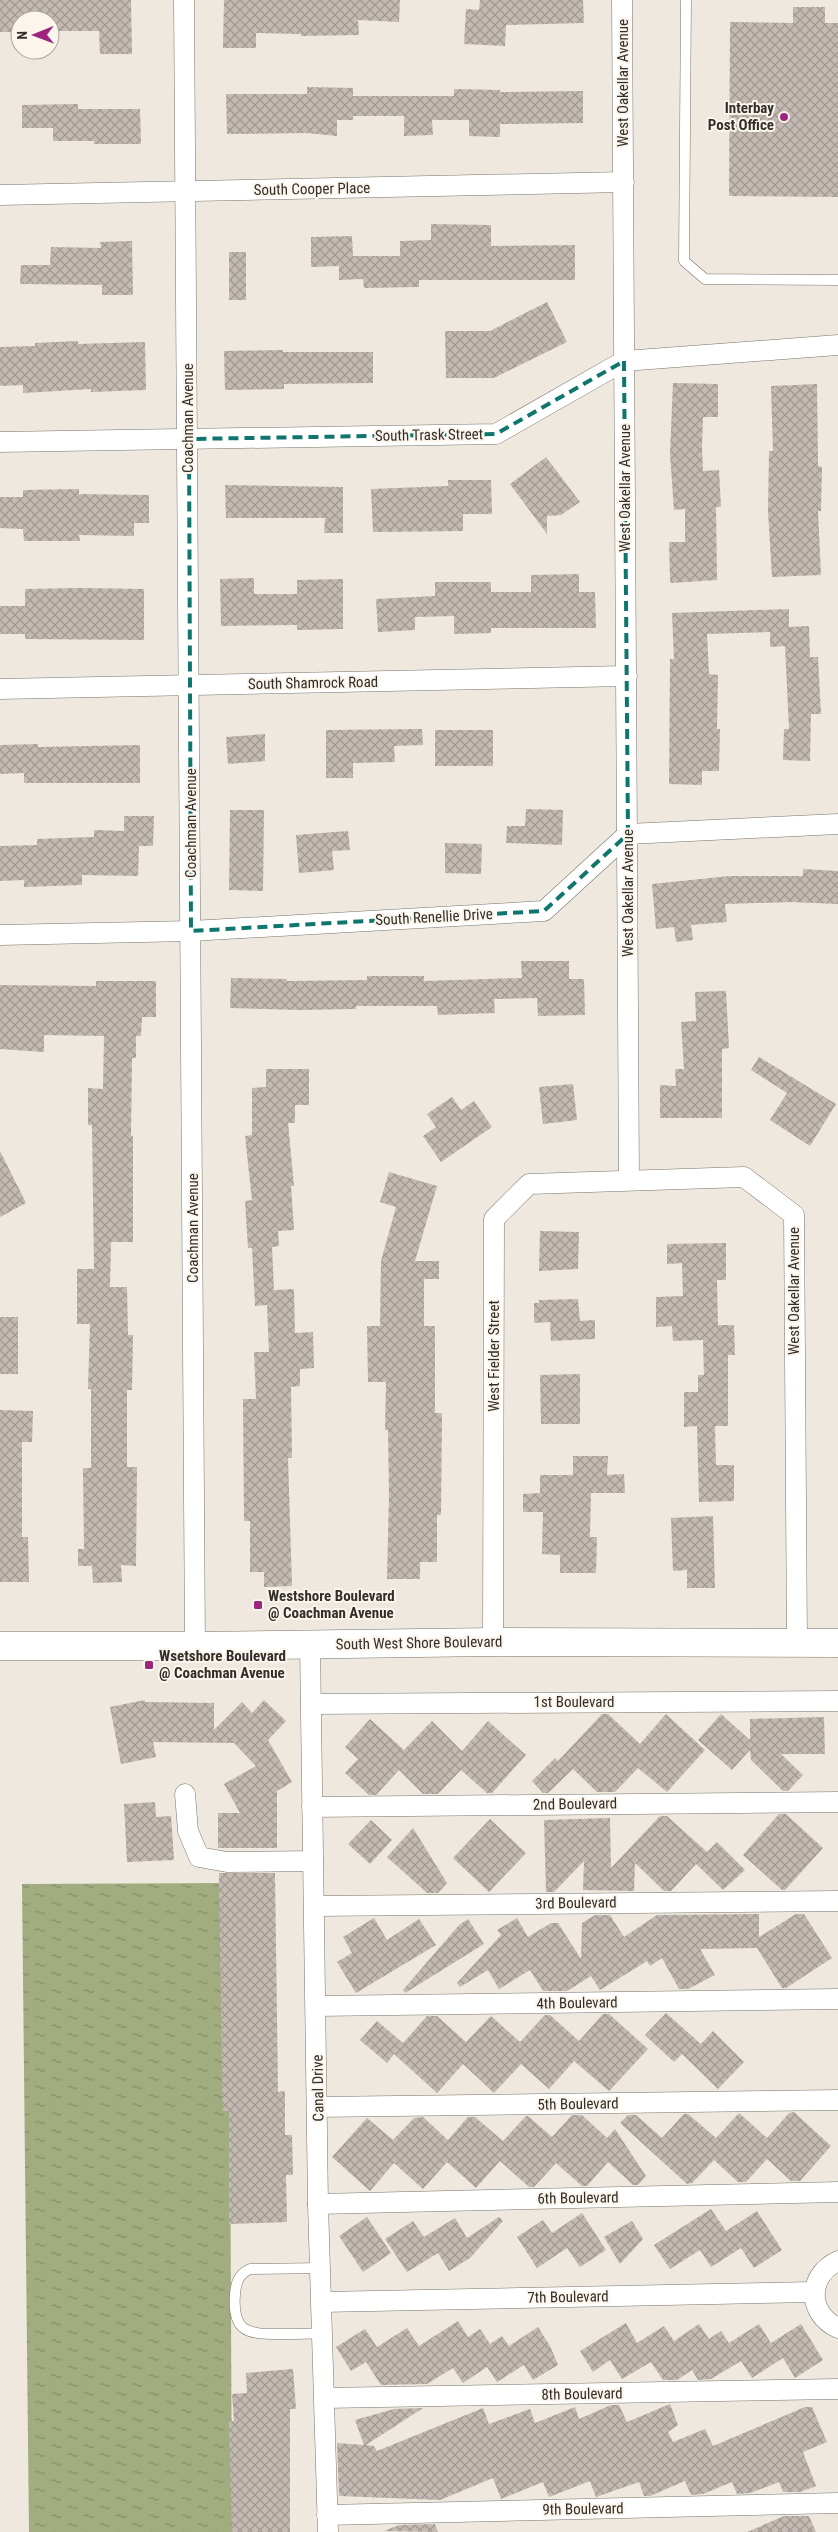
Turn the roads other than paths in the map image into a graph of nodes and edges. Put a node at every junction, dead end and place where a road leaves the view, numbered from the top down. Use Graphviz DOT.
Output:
graph roads {
  1 [pos="184,0"];
  2 [pos="622,0"];
  3 [pos="686,0"];
  4 [pos="624,182"];
  5 [pos="186,191"];
  6 [pos="0,195"];
  7 [pos="838,280"];
  8 [pos="838,345"];
  9 [pos="624,361"];
  10 [pos="189,439"];
  11 [pos="0,442"];
  12 [pos="627,676"];
  13 [pos="190,686"];
  14 [pos="0,690"];
  15 [pos="838,824"];
  16 [pos="628,834"];
  17 [pos="192,932"];
  18 [pos="0,935"];
  19 [pos="629,1180"];
  20 [pos="493,1642"];
  21 [pos="310,1644"];
  22 [pos="797,1644"];
  23 [pos="838,1644"];
  24 [pos="0,1646"];
  25 [pos="195,1646"];
  26 [pos="311,1695"];
  27 [pos="838,1701"];
  28 [pos="185,1794"];
  29 [pos="838,1802"];
  30 [pos="312,1807"];
  31 [pos="313,1861"];
  32 [pos="838,1901"];
  33 [pos="314,1906"];
  34 [pos="838,1999"];
  35 [pos="317,2006"];
  36 [pos="838,2100"];
  37 [pos="318,2107"];
  38 [pos="838,2192"];
  39 [pos="318,2204"];
  40 [pos="838,2261"];
  41 [pos="321,2268"];
  42 [pos="814,2292"];
  43 [pos="322,2302"];
  44 [pos="838,2328"];
  45 [pos="322,2333"];
  46 [pos="838,2389"];
  47 [pos="325,2398"];
  48 [pos="838,2503"];
  49 [pos="328,2524"];
  1 -- 5 [label="street, Coachman Avenue"];
  2 -- 4 [label="street, West Oakellar Avenue"];
  3 -- 7 [label="lane"];
  4 -- 5 [label="street, South Cooper Place"];
  4 -- 9 [label="street, West Oakellar Avenue"];
  5 -- 6 [label="street, South Cooper Place"];
  5 -- 10 [label="street, Coachman Avenue"];
  8 -- 9 [label="street, South Trask Street"];
  9 -- 10 [label="street, South Trask Street"];
  9 -- 12 [label="street, West Oakellar Avenue"];
  10 -- 11 [label="street, South Trask Street"];
  10 -- 13 [label="street, Coachman Avenue"];
  12 -- 13 [label="street, South Shamrock Road"];
  12 -- 16 [label="street, West Oakellar Avenue"];
  13 -- 14 [label="street, South Shamrock Road"];
  13 -- 17 [label="street, Coachman Avenue"];
  15 -- 16 [label="street"];
  16 -- 17 [label="street, South Renellie Drive"];
  16 -- 19 [label="street, West Oakellar Avenue"];
  17 -- 18 [label="street, South Renellie Drive"];
  17 -- 25 [label="street, Coachman Avenue"];
  19 -- 20 [label="street, West Fielder Street"];
  19 -- 22 [label="street, West Oakellar Avenue"];
  20 -- 21 [label="street, South West Shore Boulevard"];
  20 -- 22 [label="street, South West Shore Boulevard"];
  21 -- 25 [label="street, South West Shore Boulevard"];
  21 -- 26 [label="street, Canal Drive"];
  22 -- 23 [label="street, South West Shore Boulevard"];
  24 -- 25 [label="street, South West Shore Boulevard"];
  26 -- 27 [label="street, 1st Boulevard"];
  26 -- 30 [label="street, Canal Drive"];
  28 -- 31 [label="street"];
  29 -- 30 [label="street, 2nd Boulevard"];
  30 -- 31 [label="street, Canal Drive"];
  31 -- 33 [label="street, Canal Drive"];
  32 -- 33 [label="street, 3rd Boulevard"];
  33 -- 35 [label="street, Canal Drive"];
  34 -- 35 [label="street, 4th Boulevard"];
  35 -- 37 [label="street, Canal Drive"];
  36 -- 37 [label="street, 5th Boulevard"];
  37 -- 39 [label="street, Canal Drive"];
  38 -- 39 [label="street, 6th Boulevard"];
  39 -- 41 [label="street, Canal Drive"];
  40 -- 42 [label="street"];
  41 -- 43 [label="street, Canal Drive"];
  41 -- 45 [label="lane"];
  42 -- 43 [label="street, 7th Boulevard"];
  42 -- 44 [label="street"];
  43 -- 45 [label="street, Canal Drive"];
  45 -- 47 [label="street, Canal Drive"];
  46 -- 47 [label="street, 8th Boulevard"];
  47 -- 49 [label="street, Canal Drive"];
  48 -- 49 [label="street, 9th Boulevard"];
}
